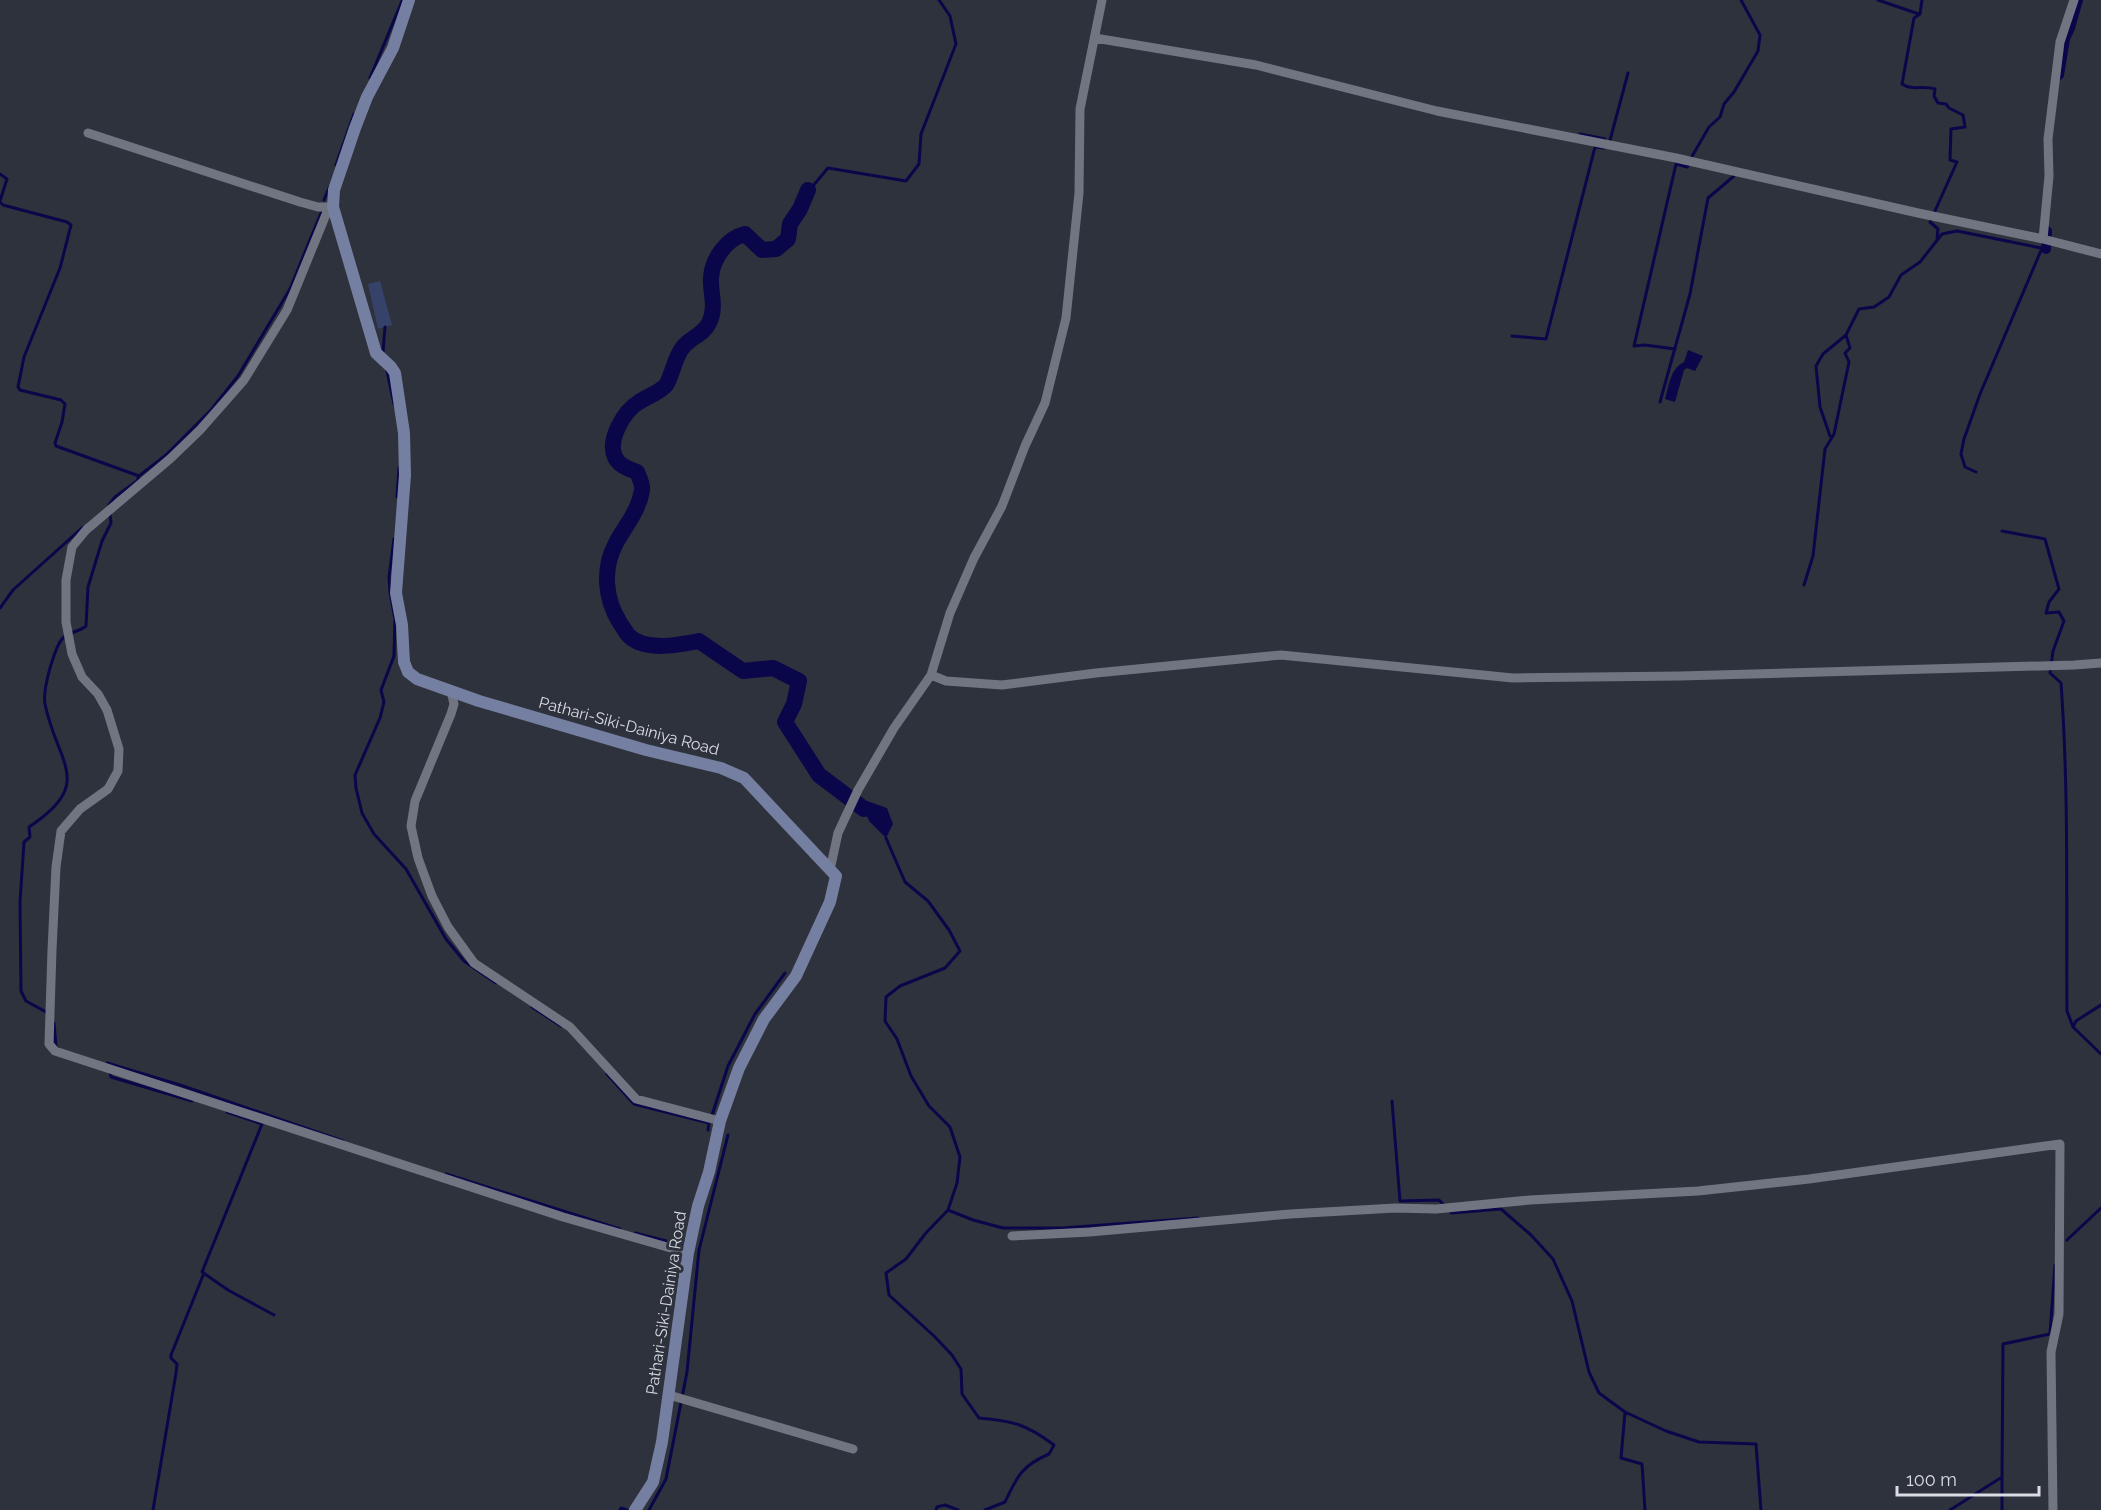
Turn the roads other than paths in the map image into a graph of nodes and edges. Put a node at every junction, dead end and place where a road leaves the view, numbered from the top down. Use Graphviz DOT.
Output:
graph roads {
  1 [pos="409,0"];
  2 [pos="1102,0"];
  3 [pos="2074,0"];
  4 [pos="1095,38"];
  5 [pos="87,134"];
  6 [pos="333,207"];
  7 [pos="2043,239"];
  8 [pos="2101,254"];
  9 [pos="2101,663"];
  10 [pos="931,675"];
  11 [pos="451,691"];
  12 [pos="830,870"];
  13 [pos="720,1121"];
  14 [pos="1012,1236"];
  15 [pos="688,1253"];
  16 [pos="669,1395"];
  17 [pos="853,1449"];
  18 [pos="635,1510"];
  19 [pos="2053,1510"];
  1 -- 6 [label="main road, Pathari-Siki-Dainiya Road"];
  2 -- 4 [label="street"];
  3 -- 7 [label="street"];
  4 -- 7 [label="street"];
  4 -- 10 [label="street"];
  5 -- 6 [label="street"];
  6 -- 11 [label="main road, Pathari-Siki-Dainiya Road"];
  6 -- 15 [label="street"];
  7 -- 8 [label="street"];
  9 -- 10 [label="street"];
  10 -- 12 [label="street"];
  11 -- 12 [label="main road, Pathari-Siki-Dainiya Road"];
  11 -- 13 [label="street"];
  12 -- 13 [label="main road, Pathari-Siki-Dainiya Road"];
  13 -- 15 [label="main road, Pathari-Siki-Dainiya Road"];
  14 -- 19 [label="street"];
  15 -- 16 [label="main road, Pathari-Siki-Dainiya Road"];
  16 -- 17 [label="street"];
  16 -- 18 [label="main road, Pathari-Siki-Dainiya Road"];
}
